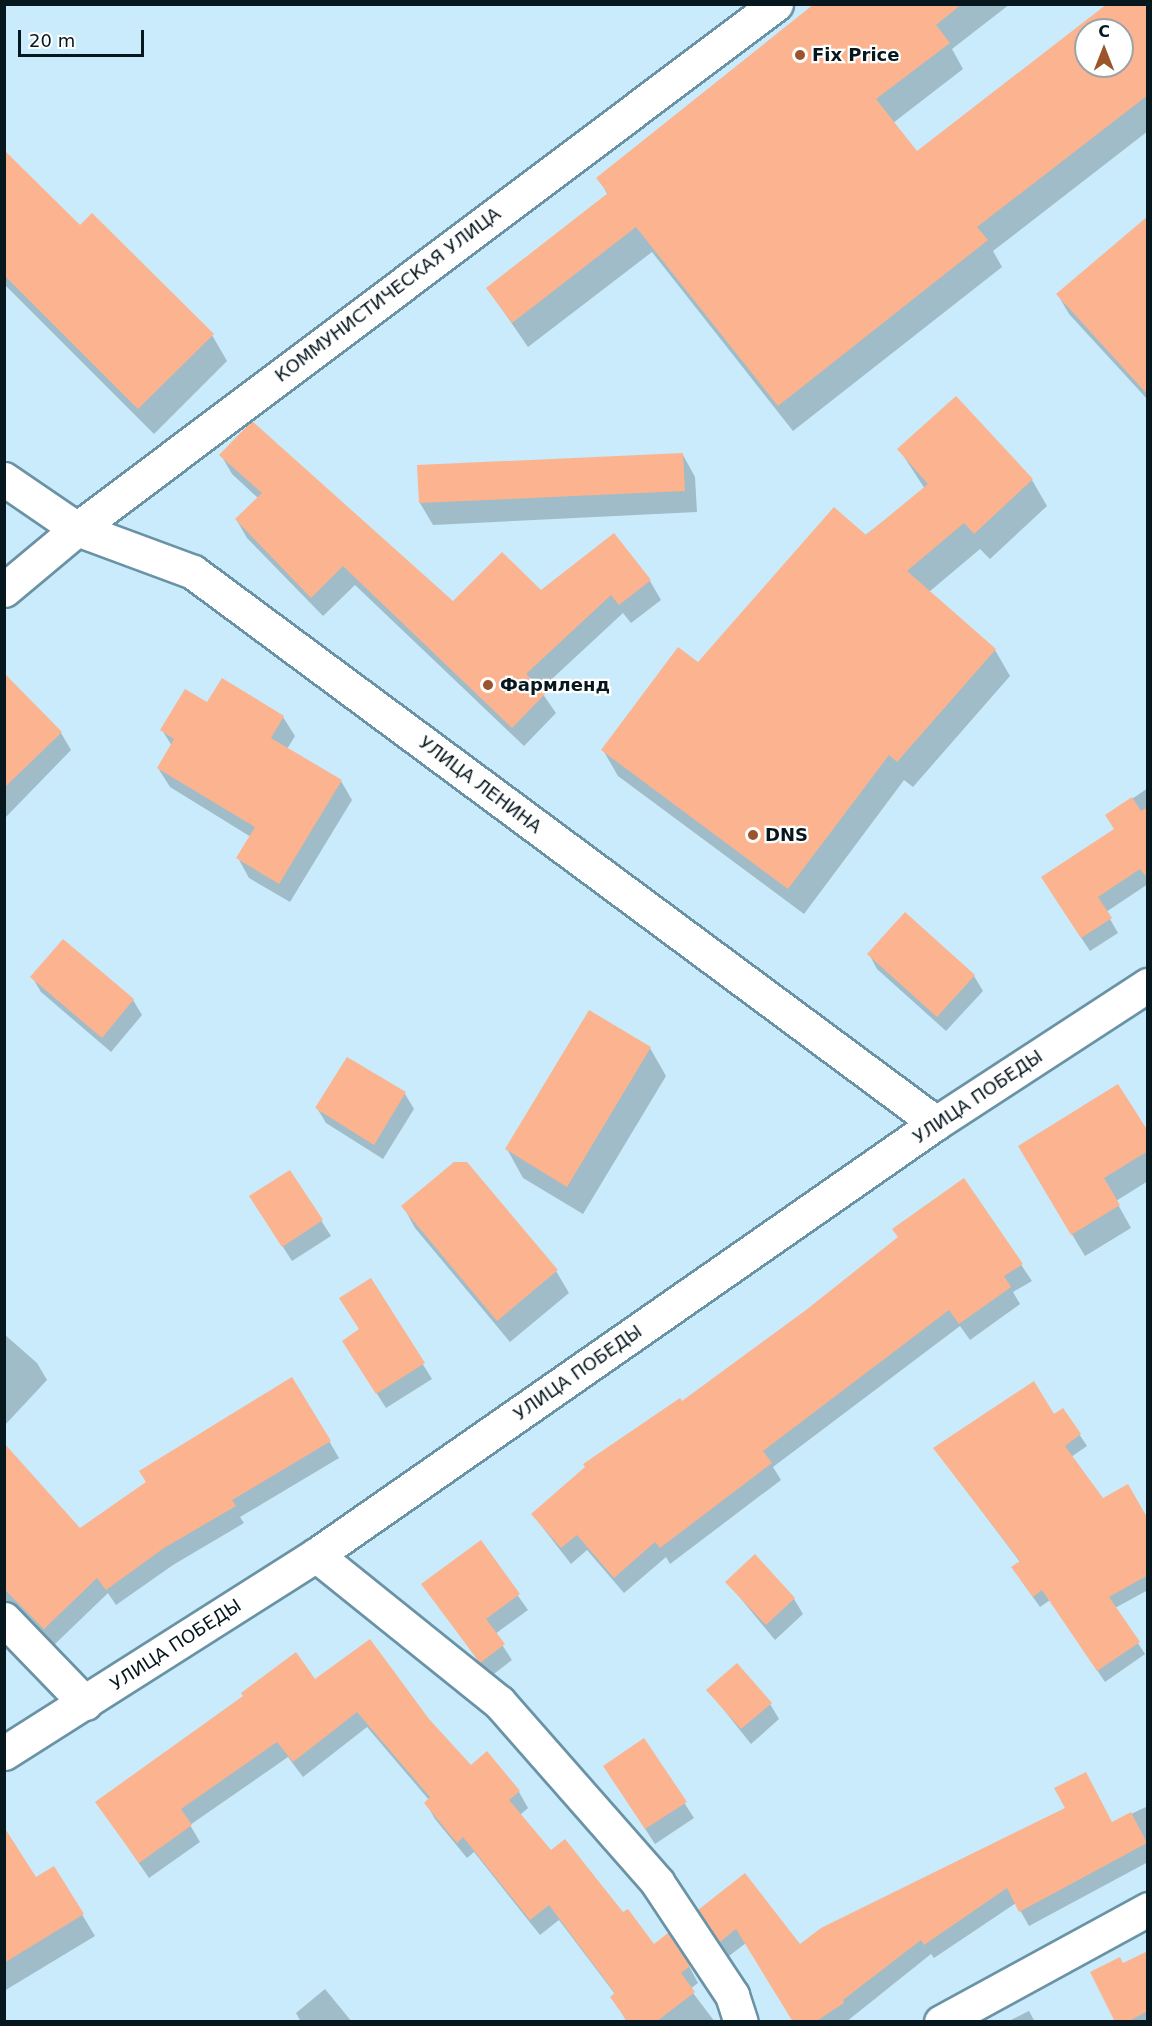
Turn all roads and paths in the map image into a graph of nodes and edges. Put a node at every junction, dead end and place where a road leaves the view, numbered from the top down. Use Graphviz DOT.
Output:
graph roads {
  1 [pos="776,4"];
  2 [pos="4,479"];
  3 [pos="77,529"];
  4 [pos="4,590"];
  5 [pos="1148,985"];
  6 [pos="936,1123"];
  7 [pos="316,1555"];
  8 [pos="4,1619"];
  9 [pos="85,1703"];
  10 [pos="4,1753"];
  11 [pos="1148,1909"];
  12 [pos="741,2022"];
  13 [pos="941,2022"];
  1 -- 3 [label="street, КОММУНИСТИЧЕСКАЯ УЛИЦА"];
  2 -- 3 [label="street, УЛИЦА ЛЕНИНА"];
  3 -- 4 [label="street, КОММУНИСТИЧЕСКАЯ УЛИЦА"];
  3 -- 6 [label="street, УЛИЦА ЛЕНИНА"];
  5 -- 6 [label="street, УЛИЦА ПОБЕДЫ"];
  6 -- 7 [label="street, УЛИЦА ПОБЕДЫ"];
  7 -- 9 [label="street, УЛИЦА ПОБЕДЫ"];
  7 -- 12 [label="street"];
  8 -- 9 [label="street"];
  9 -- 10 [label="street, УЛИЦА ПОБЕДЫ"];
  11 -- 13 [label="street"];
}
